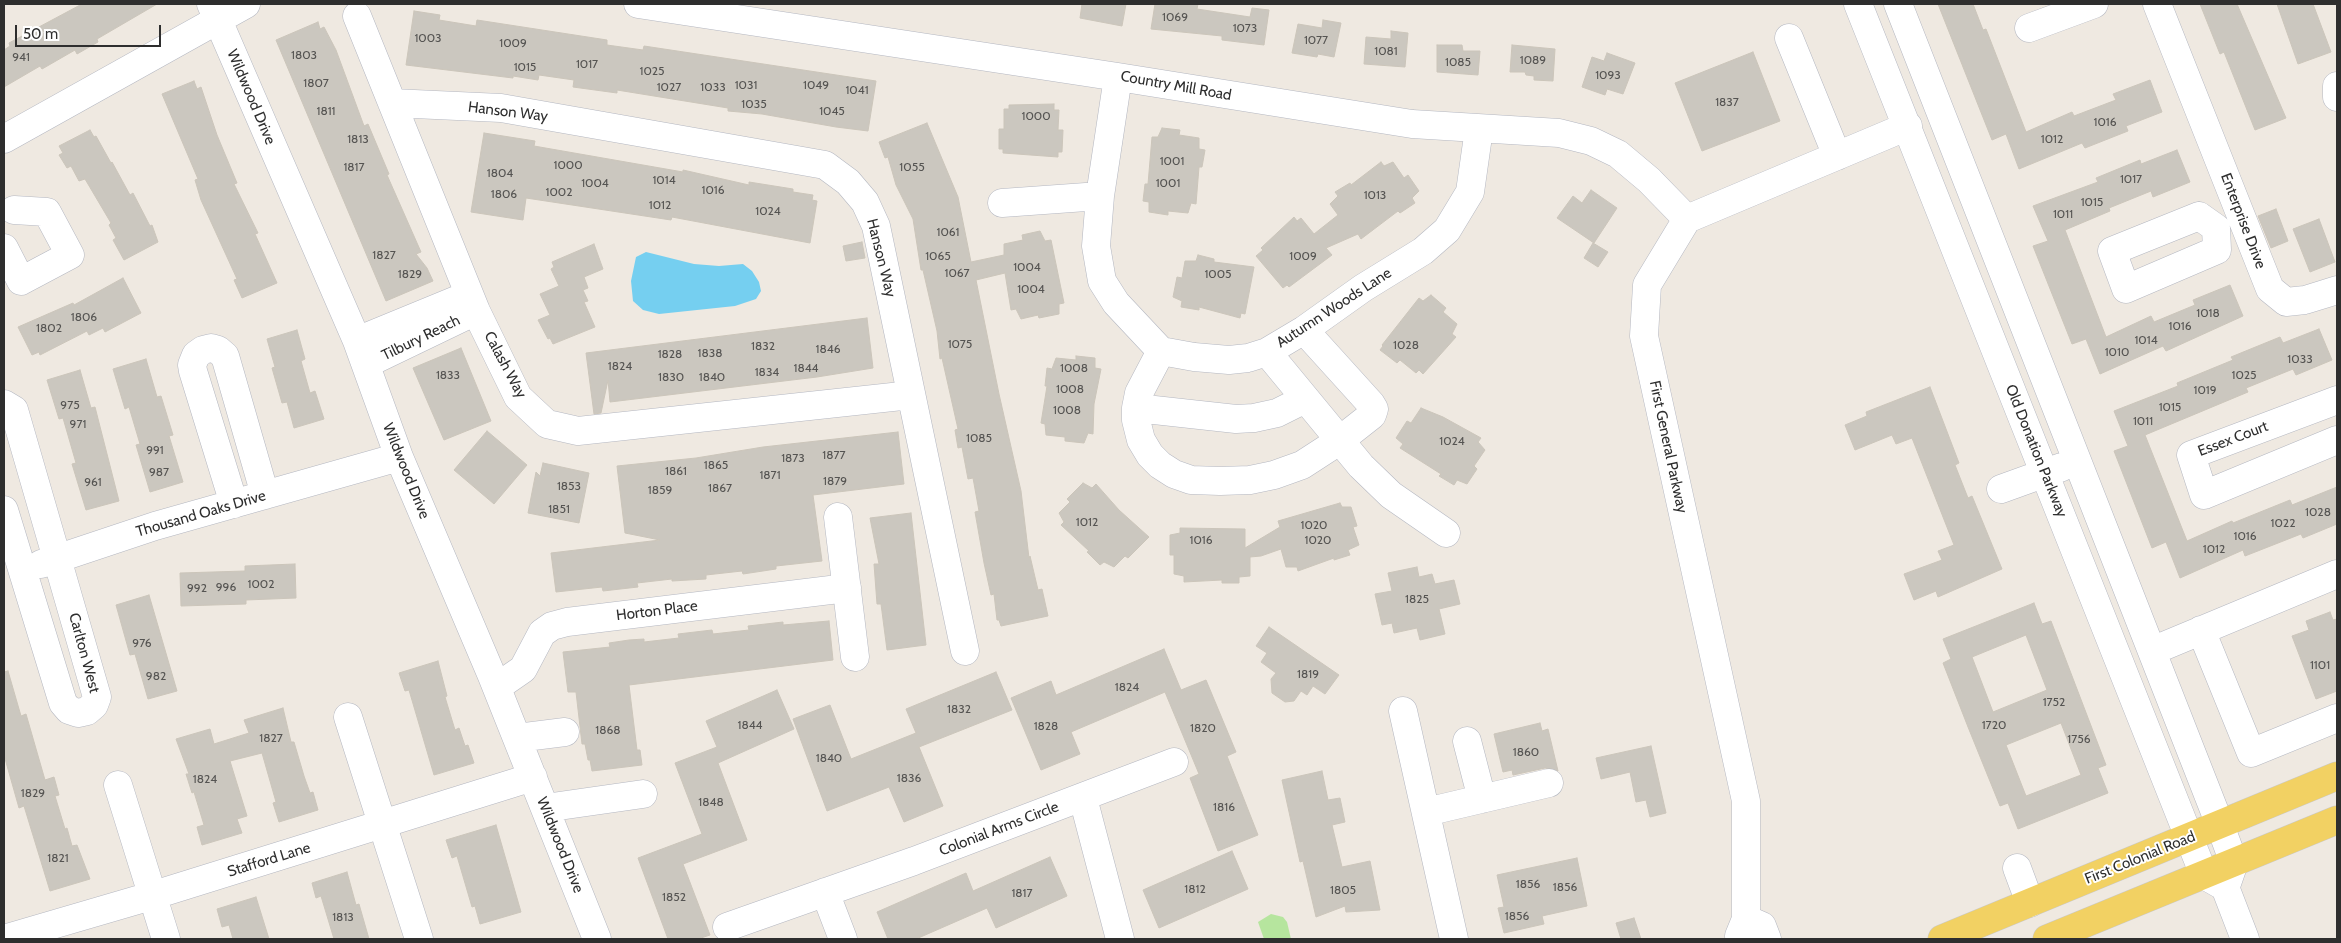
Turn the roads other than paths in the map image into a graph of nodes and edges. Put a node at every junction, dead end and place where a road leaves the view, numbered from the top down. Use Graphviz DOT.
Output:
graph roads {
  1 [pos="246,4"];
  2 [pos="638,4"];
  3 [pos="1858,4"];
  4 [pos="1898,4"];
  5 [pos="2094,4"];
  6 [pos="2157,4"];
  7 [pos="214,11"];
  8 [pos="357,16"];
  9 [pos="2029,28"];
  10 [pos="1789,38"];
  11 [pos="1118,77"];
  12 [pos="392,103"];
  13 [pos="1908,126"];
  14 [pos="1479,129"];
  15 [pos="4,139"];
  16 [pos="1837,156"];
  17 [pos="1100,196"];
  18 [pos="1002,203"];
  19 [pos="7,211"];
  20 [pos="2242,218"];
  21 [pos="1687,220"];
  22 [pos="2216,228"];
  23 [pos="4,248"];
  24 [pos="2337,292"];
  25 [pos="473,303"];
  26 [pos="1304,330"];
  27 [pos="1161,350"];
  28 [pos="1267,352"];
  29 [pos="361,353"];
  30 [pos="911,396"];
  31 [pos="1305,399"];
  32 [pos="2337,400"];
  33 [pos="4,404"];
  34 [pos="1136,408"];
  35 [pos="2337,440"];
  36 [pos="1339,441"];
  37 [pos="399,456"];
  38 [pos="2078,461"];
  39 [pos="2044,473"];
  40 [pos="2001,489"];
  41 [pos="265,495"];
  42 [pos="234,504"];
  43 [pos="4,510"];
  44 [pos="838,517"];
  45 [pos="1446,533"];
  46 [pos="57,559"];
  47 [pos="13,573"];
  48 [pos="2337,574"];
  49 [pos="847,588"];
  50 [pos="2201,630"];
  51 [pos="2152,651"];
  52 [pos="965,652"];
  53 [pos="855,657"];
  54 [pos="497,687"];
  55 [pos="1403,711"];
  56 [pos="348,717"];
  57 [pos="2337,718"];
  58 [pos="566,732"];
  59 [pos="517,738"];
  60 [pos="1467,741"];
  61 [pos="1174,762"];
  62 [pos="2337,776"];
  63 [pos="533,777"];
  64 [pos="1549,783"];
  65 [pos="118,785"];
  66 [pos="643,794"];
  67 [pos="1083,798"];
  68 [pos="1482,799"];
  69 [pos="545,808"];
  70 [pos="1426,812"];
  71 [pos="2337,820"];
  72 [pos="382,825"];
  73 [pos="2220,825"];
  74 [pos="2189,838"];
  75 [pos="2017,868"];
  76 [pos="2221,875"];
  77 [pos="825,892"];
  78 [pos="151,896"];
  79 [pos="2030,903"];
  80 [pos="727,927"];
  81 [pos="1743,929"];
  82 [pos="4,939"];
  83 [pos="166,939"];
  84 [pos="419,939"];
  85 [pos="597,939"];
  86 [pos="843,939"];
  87 [pos="1120,939"];
  88 [pos="1454,939"];
  89 [pos="1767,939"];
  90 [pos="1942,939"];
  91 [pos="2047,939"];
  92 [pos="2246,939"];
  1 -- 7 [label="street"];
  2 -- 11 [label="street, Country Mill Road"];
  3 -- 13 [label="street, Old Donation Parkway"];
  4 -- 38 [label="street, Old Donation Parkway"];
  5 -- 9 [label="street"];
  6 -- 20 [label="street, Enterprise Drive"];
  7 -- 15 [label="street"];
  7 -- 29 [label="street, Wildwood Drive"];
  8 -- 12 [label="street, Calash Way"];
  10 -- 16 [label="street"];
  11 -- 14 [label="street, Country Mill Road"];
  11 -- 17 [label="street"];
  12 -- 25 [label="street, Calash Way"];
  12 -- 30 [label="street, Hanson Way"];
  13 -- 16 [label="street"];
  13 -- 39 [label="street, Old Donation Parkway"];
  14 -- 21 [label="street, Country Mill Road"];
  14 -- 26 [label="street, Autumn Woods Lane"];
  16 -- 21 [label="street"];
  17 -- 18 [label="street"];
  17 -- 27 [label="street"];
  19 -- 23 [label="street"];
  20 -- 22 [label="street"];
  20 -- 24 [label="street, Enterprise Drive"];
  21 -- 81 [label="street, First General Parkway"];
  25 -- 29 [label="street, Tilbury Reach"];
  25 -- 30 [label="street, Calash Way"];
  26 -- 28 [label="street, Autumn Woods Lane"];
  26 -- 36 [label="street"];
  27 -- 28 [label="street, Autumn Woods Lane"];
  27 -- 34 [label="street"];
  28 -- 31 [label="street"];
  29 -- 37 [label="street, Wildwood Drive"];
  30 -- 52 [label="street, Hanson Way"];
  31 -- 34 [label="street"];
  31 -- 36 [label="street"];
  32 -- 35 [label="street, Essex Court"];
  33 -- 46 [label="street, Carlton West"];
  34 -- 36 [label="street"];
  36 -- 45 [label="street"];
  37 -- 41 [label="street, Thousand Oaks Drive"];
  37 -- 54 [label="street, Wildwood Drive"];
  38 -- 39 [label="street"];
  38 -- 51 [label="street, Old Donation Parkway"];
  39 -- 40 [label="street"];
  39 -- 74 [label="street, Old Donation Parkway"];
  41 -- 42 [label="street, Thousand Oaks Drive"];
  41 -- 42 [label="street"];
  42 -- 46 [label="street, Thousand Oaks Drive"];
  43 -- 47 [label="street, Carlton West"];
  44 -- 49 [label="street"];
  46 -- 47 [label="street, Thousand Oaks Drive"];
  46 -- 47 [label="street, Carlton West"];
  48 -- 50 [label="street"];
  49 -- 53 [label="street"];
  49 -- 54 [label="street, Horton Place"];
  50 -- 51 [label="street"];
  50 -- 57 [label="street"];
  51 -- 73 [label="street, Old Donation Parkway"];
  54 -- 59 [label="street, Wildwood Drive"];
  55 -- 70 [label="street"];
  56 -- 72 [label="street"];
  58 -- 59 [label="street"];
  59 -- 63 [label="street, Wildwood Drive"];
  60 -- 68 [label="street"];
  61 -- 67 [label="street, Colonial Arms Circle"];
  62 -- 73 [label="main road, First Colonial Road"];
  63 -- 69 [label="street, Wildwood Drive"];
  63 -- 72 [label="street, Stafford Lane"];
  64 -- 68 [label="street"];
  65 -- 78 [label="street"];
  66 -- 69 [label="street"];
  67 -- 77 [label="street, Colonial Arms Circle"];
  67 -- 87 [label="street"];
  68 -- 70 [label="street"];
  69 -- 85 [label="street, Wildwood Drive"];
  70 -- 88 [label="street"];
  71 -- 76 [label="main road"];
  72 -- 78 [label="street, Stafford Lane"];
  72 -- 84 [label="street"];
  73 -- 74 [label="main road, First Colonial Road"];
  73 -- 76 [label="street, Old Donation Parkway"];
  74 -- 76 [label="street, Old Donation Parkway"];
  74 -- 79 [label="main road, First Colonial Road"];
  75 -- 79 [label="street"];
  76 -- 91 [label="main road"];
  76 -- 92 [label="street, Old Donation Parkway"];
  77 -- 80 [label="street, Colonial Arms Circle"];
  77 -- 86 [label="street"];
  78 -- 82 [label="street, Stafford Lane"];
  78 -- 83 [label="street"];
  79 -- 90 [label="main road, First Colonial Road"];
  81 -- 89 [label="street, First General Parkway"];
}
